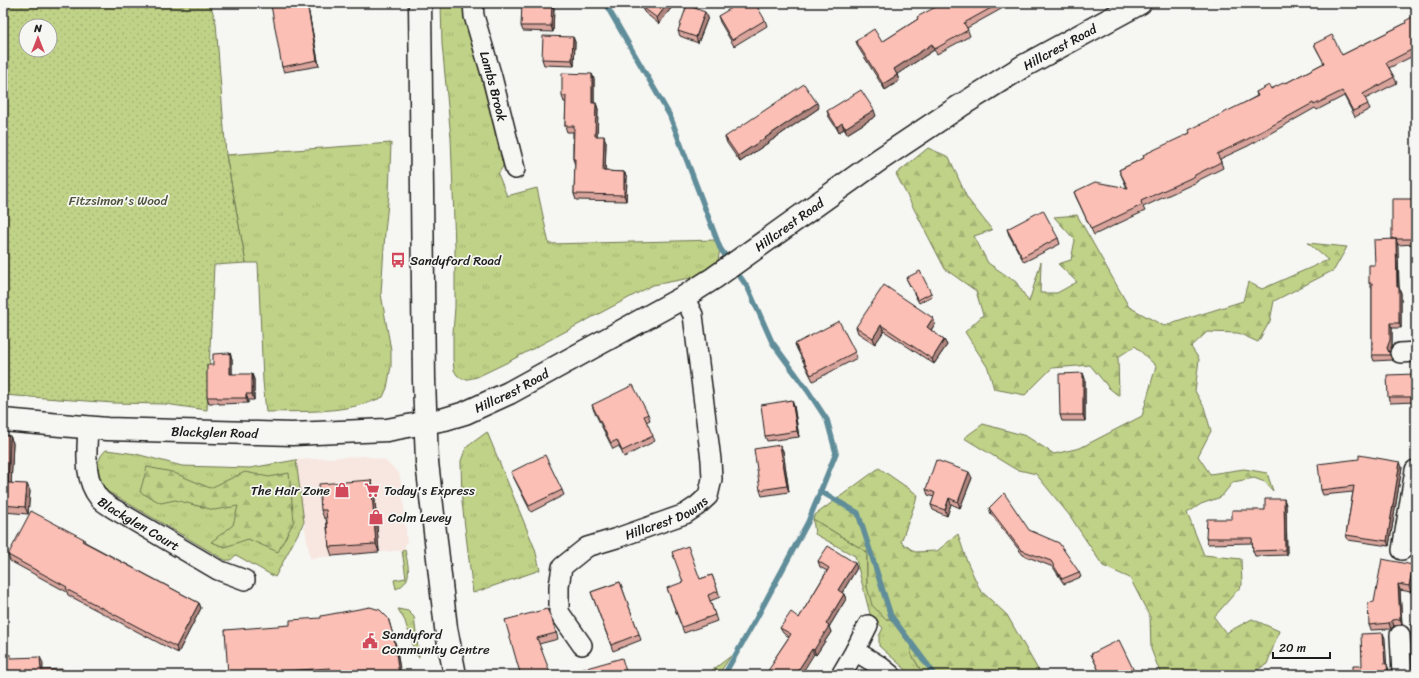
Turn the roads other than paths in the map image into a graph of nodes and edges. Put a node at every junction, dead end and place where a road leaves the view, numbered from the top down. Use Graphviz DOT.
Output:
graph roads {
  1 [pos="420,3"];
  2 [pos="472,3"];
  3 [pos="1140,3"];
  4 [pos="515,169"];
  5 [pos="684,297"];
  6 [pos="3,420"];
  7 [pos="426,423"];
  8 [pos="88,427"];
  9 [pos="1415,470"];
  10 [pos="1412,512"];
  11 [pos="1402,550"];
  12 [pos="245,580"];
  13 [pos="868,625"];
  14 [pos="1400,635"];
  15 [pos="582,645"];
  16 [pos="855,651"];
  17 [pos="455,675"];
  18 [pos="841,675"];
  19 [pos="891,675"];
  20 [pos="1402,675"];
  1 -- 7 [label="street"];
  2 -- 4 [label="street, Lambs Brook"];
  3 -- 5 [label="street, Hillcrest Road"];
  5 -- 7 [label="street, Hillcrest Road"];
  5 -- 15 [label="street, Hillcrest Downs"];
  6 -- 8 [label="street, Blackglen Road"];
  7 -- 8 [label="street, Blackglen Road"];
  7 -- 17 [label="street"];
  8 -- 12 [label="street, Blackglen Court"];
  9 -- 10 [label="street"];
  10 -- 11 [label="street"];
  13 -- 16 [label="street"];
  14 -- 20 [label="street"];
  16 -- 18 [label="street"];
  16 -- 19 [label="street"];
}
